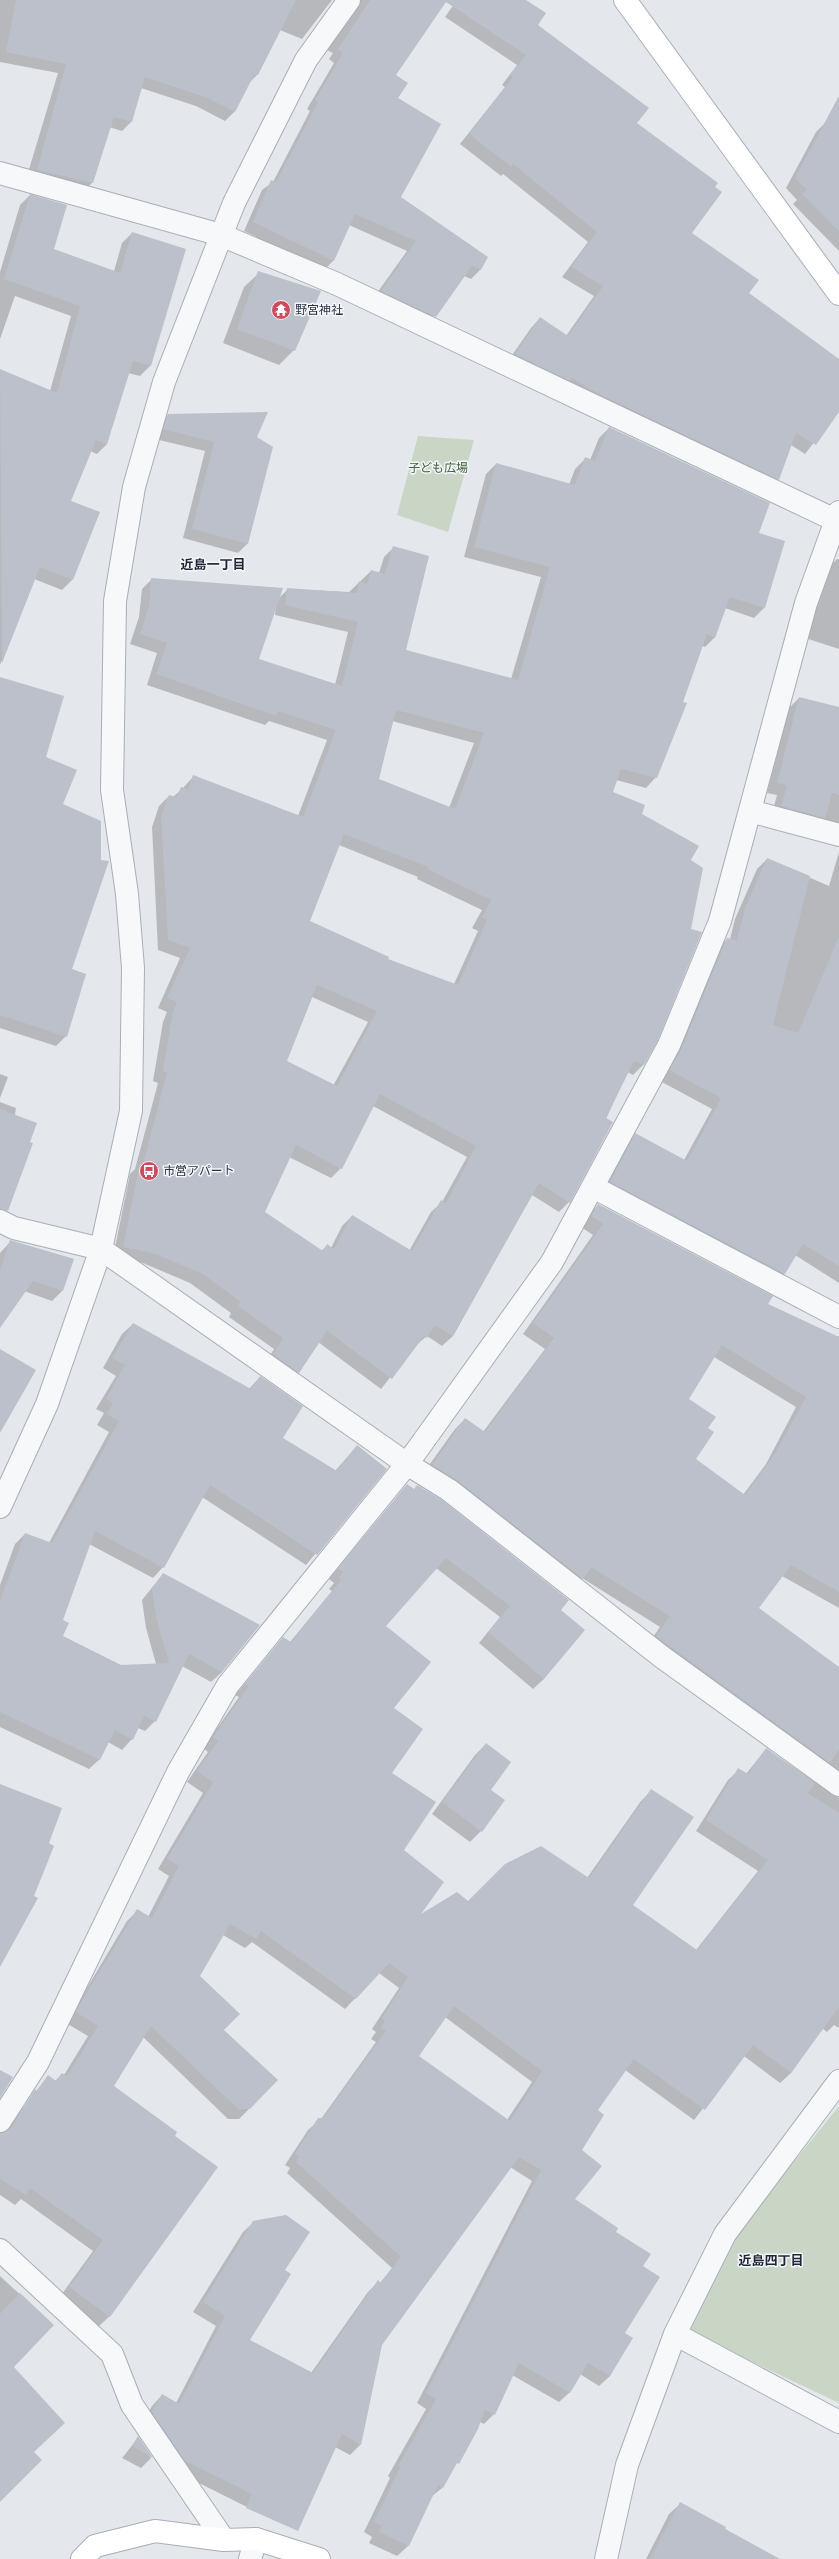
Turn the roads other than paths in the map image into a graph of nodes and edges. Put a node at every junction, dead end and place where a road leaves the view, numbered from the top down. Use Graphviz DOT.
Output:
graph roads {
  1 [pos="349,0"];
  2 [pos="625,0"];
  3 [pos="0,173"];
  4 [pos="221,235"];
  5 [pos="839,294"];
  6 [pos="837,516"];
  7 [pos="750,811"];
  8 [pos="839,835"];
  9 [pos="593,1187"];
  10 [pos="0,1221"];
  11 [pos="101,1248"];
  12 [pos="839,1317"];
  13 [pos="407,1464"];
  14 [pos="0,1507"];
  15 [pos="839,1785"];
  16 [pos="839,2081"];
  17 [pos="0,2121"];
  18 [pos="0,2250"];
  19 [pos="675,2334"];
  20 [pos="839,2422"];
  21 [pos="224,2540"];
  22 [pos="253,2549"];
  23 [pos="82,2559"];
  24 [pos="319,2559"];
  25 [pos="606,2559"];
  1 -- 4 [label="street"];
  2 -- 5 [label="street"];
  3 -- 4 [label="street"];
  4 -- 6 [label="street"];
  4 -- 11 [label="street"];
  6 -- 7 [label="street"];
  7 -- 8 [label="street"];
  7 -- 9 [label="street"];
  9 -- 12 [label="street"];
  9 -- 13 [label="street"];
  10 -- 11 [label="street"];
  11 -- 13 [label="street"];
  11 -- 14 [label="street"];
  13 -- 15 [label="street"];
  13 -- 17 [label="street"];
  16 -- 19 [label="street"];
  18 -- 21 [label="street"];
  19 -- 20 [label="street"];
  19 -- 25 [label="street"];
  21 -- 22 [label="street"];
  21 -- 23 [label="street"];
  22 -- 24 [label="street"];
}
